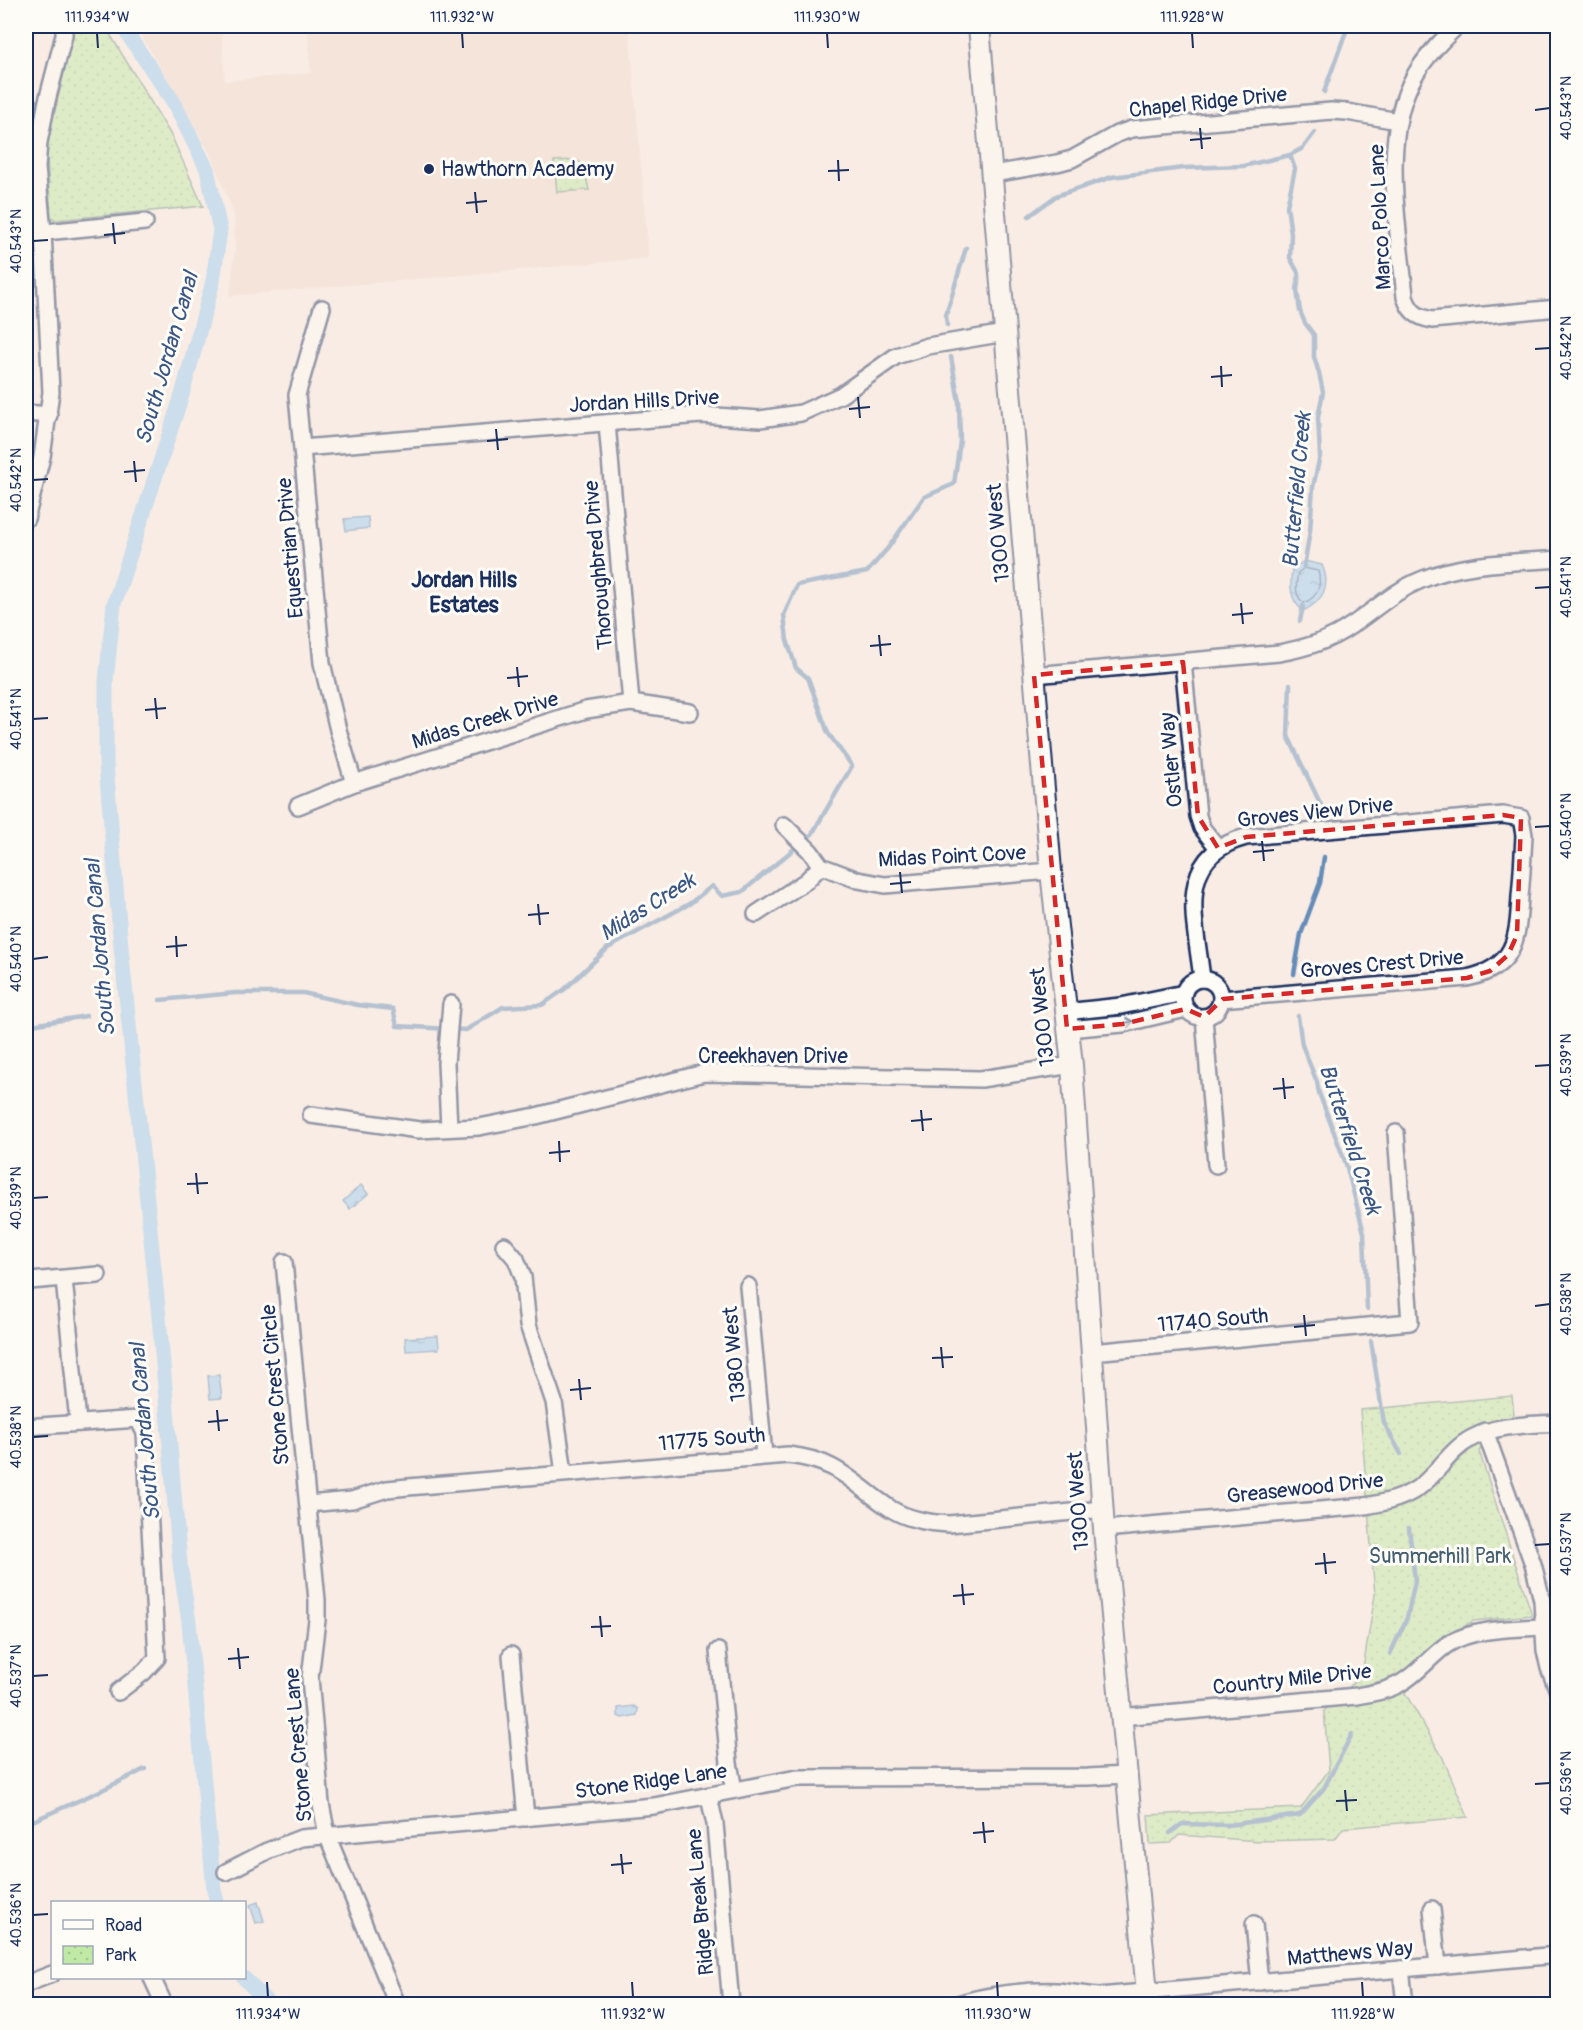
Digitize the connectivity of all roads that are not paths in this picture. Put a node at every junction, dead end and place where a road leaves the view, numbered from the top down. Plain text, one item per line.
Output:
1 (64, 26) edge
2 (980, 26) edge
3 (1457, 26) edge
4 (1398, 121) junction
5 (993, 174) junction
6 (145, 222) dead end
7 (43, 232) junction
8 (26, 234) edge
9 (322, 308) dead end
10 (1557, 308) edge
11 (1005, 333) junction
12 (26, 413) edge
13 (49, 415) junction
14 (607, 423) junction
15 (302, 448) junction
16 (26, 519) edge
17 (1557, 559) edge
18 (1183, 662) junction
19 (1034, 675) junction
20 (631, 703) junction
21 (690, 712) dead end
22 (354, 783) junction
23 (298, 807) dead end
24 (1521, 818) joint
25 (784, 825) dead end
26 (1218, 848) junction
27 (821, 866) junction
28 (1051, 871) junction
29 (756, 914) dead end
30 (1202, 979) junction
31 (1184, 993) junction
32 (1221, 999) junction
33 (451, 1004) dead end
34 (1186, 1009) junction
35 (1204, 1017) junction
36 (1066, 1020) junction
37 (1072, 1065) junction
38 (311, 1115) dead end
39 (449, 1128) junction
40 (1396, 1133) dead end
41 (1216, 1165) dead end
42 (504, 1245) dead end
43 (284, 1262) dead end
44 (98, 1275) dead end
45 (64, 1279) junction
46 (30, 1281) dead end
47 (748, 1286) dead end
48 (1092, 1352) junction
49 (78, 1422) junction
50 (1557, 1423) edge
51 (26, 1427) edge
52 (1485, 1431) junction
53 (764, 1455) junction
54 (564, 1473) junction
55 (309, 1504) junction
56 (1103, 1519) junction
57 (1550, 1626) edge
58 (718, 1651) dead end
59 (512, 1655) dead end
60 (1557, 1691) edge
61 (118, 1692) dead end
62 (1120, 1717) junction
63 (1125, 1775) junction
64 (734, 1790) junction
65 (709, 1797) junction
66 (526, 1818) junction
67 (327, 1835) junction
68 (226, 1872) dead end
69 (1432, 1909) dead end
70 (1254, 1924) dead end
71 (1557, 1955) edge
72 (1438, 1966) junction
73 (1401, 1969) junction
74 (51, 1974) edge
75 (153, 1979) edge
76 (1260, 1982) junction
77 (26, 1984) edge
78 (1147, 1998) edge
79 (164, 2004) edge
80 (397, 2004) edge
81 (730, 2004) edge
82 (958, 2004) edge
83 (1405, 2004) edge

1 - 7 street
2 - 5 street, 1300 West
3 - 4 street, Marco Polo Lane
4 - 5 street, Chapel Ridge Drive
4 - 10 street, Marco Polo Lane
5 - 11 street, 1300 West
6 - 7 street
7 - 8 street
7 - 13 street
9 - 15 street, Equestrian Drive
11 - 14 street, Jordan Hills Drive
11 - 19 street, 1300 West
12 - 13 street
13 - 16 street
14 - 15 street, Jordan Hills Drive
14 - 20 street, Thoroughbred Drive
15 - 22 street, Equestrian Drive
17 - 18 street
18 - 19 street
18 - 26 street, Ostler Way
19 - 28 street, 1300 West
20 - 21 street, Midas Creek Drive
20 - 22 street, Midas Creek Drive
22 - 23 street, Midas Creek Drive
24 - 26 street, Groves View Drive
24 - 32 street, Groves Crest Drive
25 - 27 street
26 - 30 street, Groves View Drive
27 - 28 street, Midas Point Cove
27 - 29 street
28 - 36 street, 1300 West
30 - 31 street
30 - 32 street
31 - 34 street
31 - 36 street
32 - 35 street
33 - 39 street
34 - 35 street
36 -> 34 street
35 - 41 street
36 - 37 street, 1300 West
37 - 39 street, Creekhaven Drive
37 - 48 street, 1300 West
38 - 39 street, Creekhaven Drive
40 - 48 street, 11740 South
42 - 54 street
43 - 55 street, Stone Crest Circle
44 - 45 street
45 - 46 street
45 - 49 street
47 - 53 street, 1380 West
48 - 56 street, 1300 West
49 - 51 street
49 - 61 street
50 - 52 street, Greasewood Drive
52 - 56 street, Greasewood Drive
52 - 57 street
53 - 54 street, 11775 South
53 - 56 street, 11775 South
54 - 55 street, 11775 South
55 - 67 street, Stone Crest Lane
56 - 62 street, 1300 West
57 - 60 street
57 - 62 street, Country Mile Drive
58 - 64 street
59 - 66 street
62 - 63 street, 1300 West
63 - 64 street, Stone Ridge Lane
63 - 78 street, 1300 West
64 - 65 street, Stone Ridge Lane
65 - 66 street, Stone Ridge Lane
65 - 81 street, Ridge Break Lane
66 - 67 street, Stone Ridge Lane
67 - 68 street, Stone Ridge Lane
67 - 80 street, Stone Crest Lane
69 - 72 street
70 - 76 street
71 - 72 street, Matthews Way
72 - 73 street, Matthews Way
73 - 76 street, Matthews Way
73 - 83 street
74 - 77 street
75 - 79 street
76 - 78 street, Matthews Way
78 - 82 street, Matthews Way

